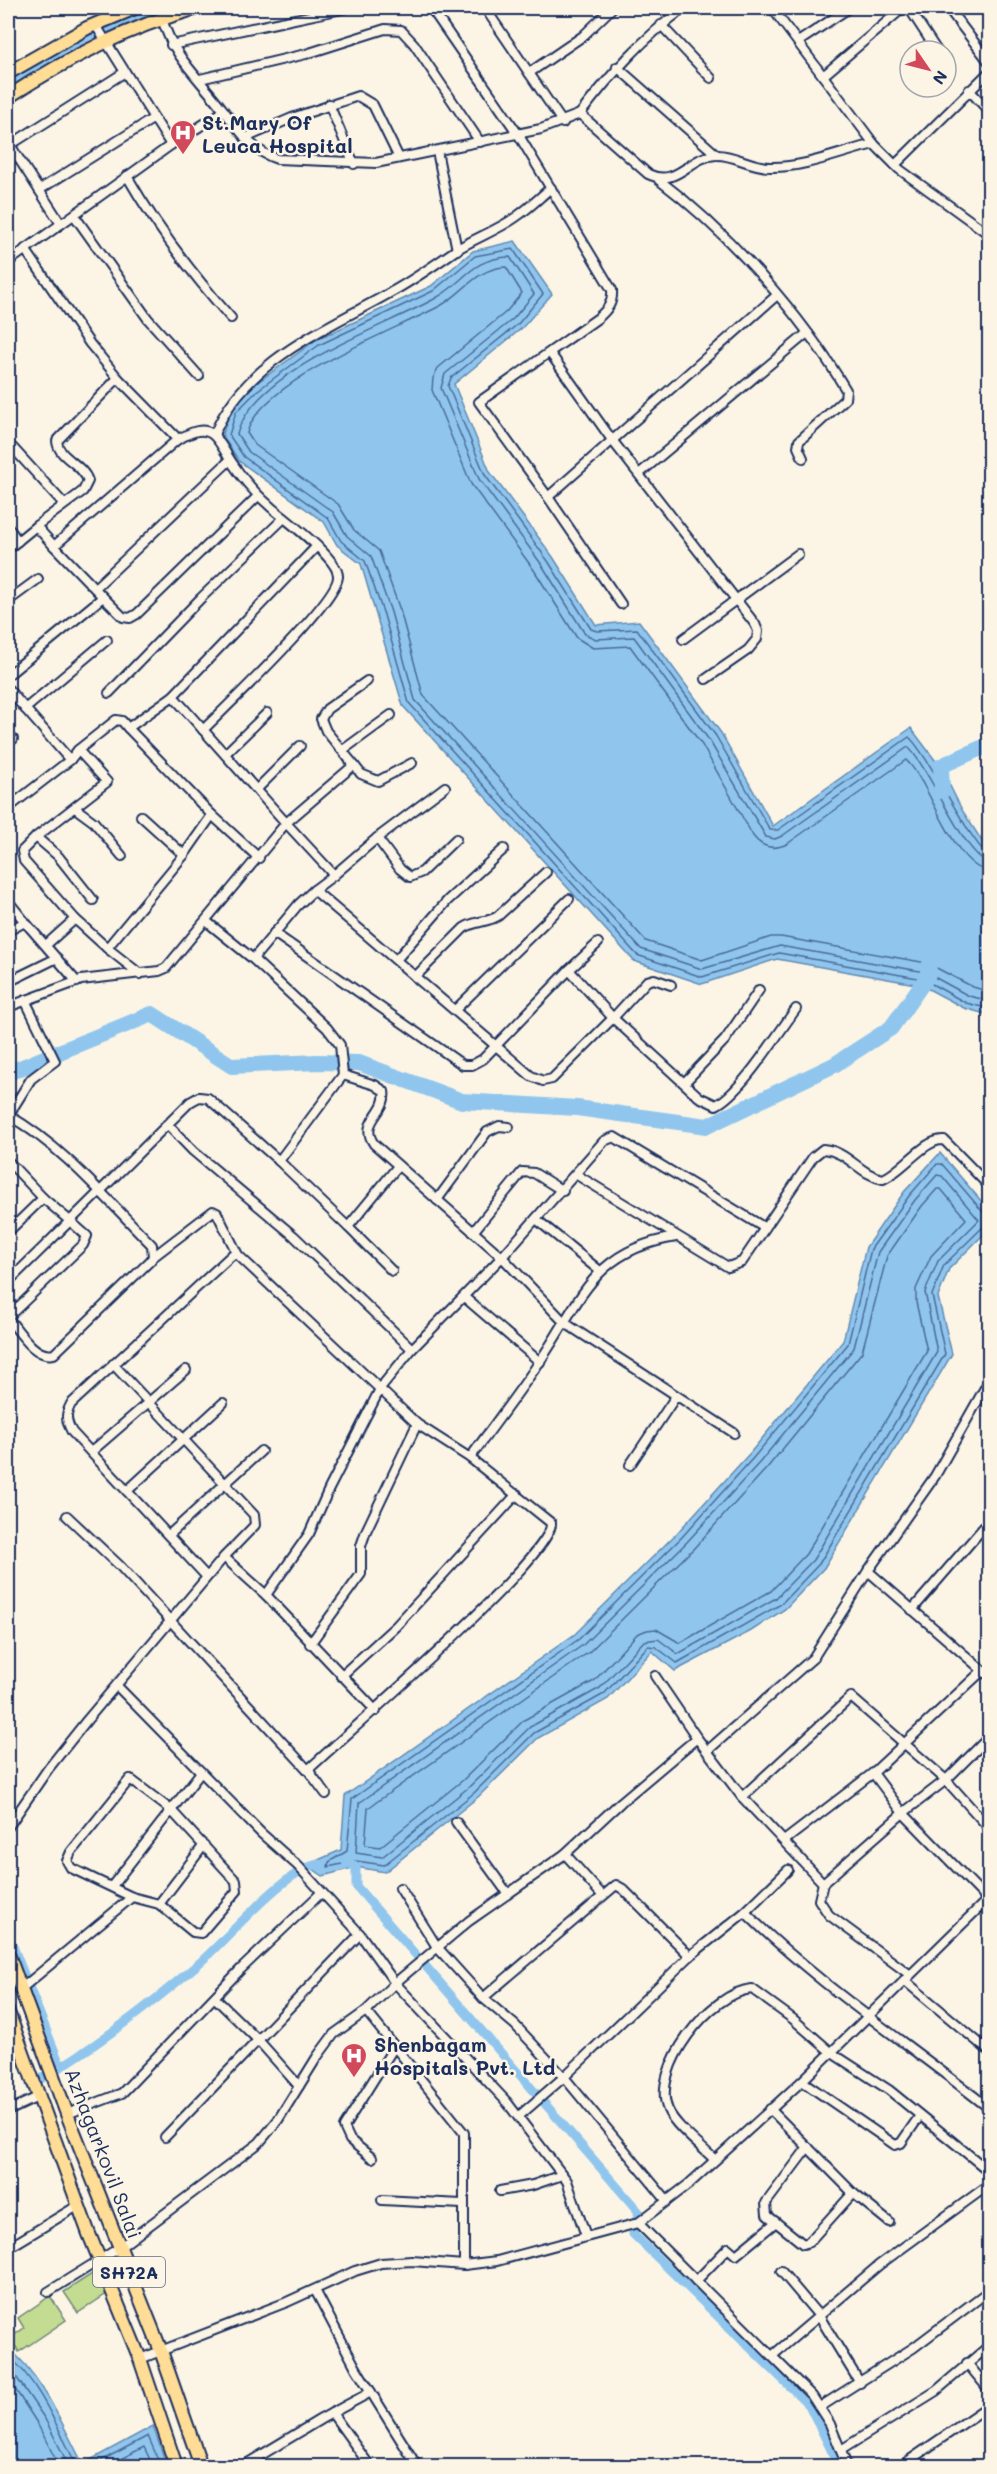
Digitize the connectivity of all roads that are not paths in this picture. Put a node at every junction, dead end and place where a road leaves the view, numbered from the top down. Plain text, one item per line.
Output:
1 (135, 8) edge
2 (197, 8) edge
3 (347, 8) edge
4 (431, 8) edge
5 (485, 8) edge
6 (612, 8) edge
7 (684, 8) edge
8 (772, 8) edge
9 (849, 8) edge
10 (903, 8) edge
11 (909, 8) edge
12 (948, 8) edge
13 (115, 11) edge
14 (162, 18) junction
15 (661, 24) junction
16 (99, 32) junction
17 (929, 39) edge
18 (798, 42) junction
19 (171, 45) junction
20 (990, 63) edge
21 (616, 67) junction
22 (990, 71) edge
23 (125, 72) junction
24 (8, 73) edge
25 (529, 73) junction
26 (823, 76) junction
27 (711, 78) dead end
28 (201, 79) junction
29 (969, 90) junction
30 (8, 97) edge
31 (329, 104) junction
32 (224, 111) junction
33 (990, 112) edge
34 (580, 114) junction
35 (154, 118) junction
36 (563, 123) junction
37 (518, 134) junction
38 (245, 138) junction
39 (480, 142) junction
40 (874, 144) junction
41 (9, 145) edge
42 (171, 145) junction
43 (437, 152) junction
44 (717, 154) junction
45 (399, 158) junction
46 (354, 164) junction
47 (895, 165) junction
48 (127, 176) junction
49 (658, 179) junction
50 (552, 188) junction
51 (39, 190) junction
52 (74, 215) junction
53 (61, 224) junction
54 (990, 236) edge
55 (25, 249) junction
56 (457, 250) junction
57 (8, 262) edge
58 (776, 296) junction
59 (231, 318) dead end
60 (806, 334) junction
61 (550, 353) junction
62 (199, 376) dead end
63 (118, 378) junction
64 (214, 435) junction
65 (178, 439) junction
66 (612, 440) junction
67 (13, 448) dead end
68 (802, 458) dead end
69 (230, 460) junction
70 (639, 474) junction
71 (258, 496) junction
72 (548, 497) junction
73 (64, 504) junction
74 (284, 518) junction
75 (36, 526) junction
76 (8, 527) edge
77 (18, 541) junction
78 (54, 546) junction
79 (317, 546) junction
80 (8, 549) edge
81 (798, 554) dead end
82 (38, 579) dead end
83 (95, 588) junction
84 (103, 597) junction
85 (737, 600) junction
86 (8, 601) edge
87 (621, 604) dead end
88 (683, 639) dead end
89 (107, 640) dead end
90 (8, 675) edge
91 (706, 679) dead end
92 (368, 681) dead end
93 (8, 689) edge
94 (109, 693) dead end
95 (173, 696) junction
96 (25, 709) junction
97 (267, 713) dead end
98 (391, 715) dead end
99 (128, 728) junction
100 (203, 730) junction
101 (300, 746) dead end
102 (78, 750) junction
103 (343, 750) junction
104 (225, 754) junction
105 (70, 760) junction
106 (412, 763) dead end
107 (354, 765) junction
108 (445, 787) dead end
109 (257, 789) junction
110 (8, 808) edge
111 (75, 808) junction
112 (212, 815) junction
113 (141, 816) dead end
114 (286, 823) junction
115 (36, 837) junction
116 (376, 838) junction
117 (456, 839) dead end
118 (504, 849) dead end
119 (184, 855) junction
120 (122, 856) dead end
121 (260, 858) junction
122 (546, 872) dead end
123 (334, 874) junction
124 (314, 890) junction
125 (569, 899) dead end
126 (93, 900) dead end
127 (8, 901) edge
128 (75, 919) junction
129 (206, 921) junction
130 (26, 922) junction
131 (8, 931) edge
132 (274, 933) junction
133 (598, 943) dead end
134 (46, 945) junction
135 (107, 948) junction
136 (57, 958) junction
137 (253, 959) junction
138 (396, 960) junction
139 (568, 970) junction
140 (140, 974) junction
141 (415, 977) junction
142 (8, 982) edge
143 (77, 982) junction
144 (671, 985) dead end
145 (759, 990) dead end
146 (26, 999) junction
147 (8, 1008) edge
148 (796, 1009) dead end
149 (455, 1010) junction
150 (613, 1018) junction
151 (495, 1045) junction
152 (343, 1072) junction
153 (684, 1083) junction
154 (8, 1115) edge
155 (167, 1124) junction
156 (509, 1127) dead end
157 (8, 1161) edge
158 (279, 1161) junction
159 (398, 1166) junction
160 (578, 1175) junction
161 (990, 1186) edge
162 (563, 1191) junction
163 (98, 1192) junction
164 (43, 1198) junction
165 (437, 1200) junction
166 (536, 1219) junction
167 (70, 1221) junction
168 (348, 1227) junction
169 (765, 1228) junction
170 (8, 1232) edge
171 (473, 1232) junction
172 (676, 1237) junction
173 (238, 1255) junction
174 (153, 1257) junction
175 (502, 1257) junction
176 (392, 1271) dead end
177 (600, 1272) junction
178 (8, 1282) edge
179 (464, 1297) junction
180 (8, 1318) edge
181 (565, 1323) junction
182 (412, 1349) junction
183 (540, 1362) junction
184 (113, 1364) junction
185 (186, 1370) dead end
186 (990, 1379) edge
187 (381, 1387) junction
188 (676, 1396) junction
189 (149, 1403) junction
190 (223, 1403) dead end
191 (417, 1424) junction
192 (734, 1433) dead end
193 (183, 1440) junction
194 (261, 1451) dead end
195 (91, 1452) junction
196 (470, 1458) junction
197 (630, 1466) dead end
198 (225, 1486) junction
199 (127, 1491) junction
200 (517, 1494) junction
201 (67, 1516) dead end
202 (990, 1520) edge
203 (169, 1535) junction
204 (224, 1557) junction
205 (868, 1571) junction
206 (206, 1576) junction
207 (266, 1595) junction
208 (912, 1610) junction
209 (170, 1620) junction
210 (310, 1644) junction
211 (982, 1671) junction
212 (341, 1676) junction
213 (655, 1676) dead end
214 (990, 1677) edge
215 (117, 1686) junction
216 (376, 1711) junction
217 (990, 1736) edge
218 (697, 1738) junction
219 (903, 1742) junction
220 (707, 1751) junction
221 (308, 1770) junction
222 (201, 1772) junction
223 (873, 1773) junction
224 (946, 1780) junction
225 (326, 1794) dead end
226 (742, 1797) junction
227 (171, 1810) junction
228 (903, 1813) junction
229 (456, 1822) dead end
230 (8, 1827) edge
231 (990, 1829) edge
232 (784, 1841) junction
233 (204, 1845) junction
234 (565, 1854) junction
235 (788, 1870) dead end
236 (823, 1883) junction
237 (112, 1886) junction
238 (400, 1888) dead end
239 (320, 1894) junction
240 (508, 1894) junction
241 (602, 1894) junction
242 (132, 1897) junction
243 (988, 1898) edge
244 (159, 1904) junction
245 (745, 1912) junction
246 (360, 1934) junction
247 (436, 1947) junction
248 (8, 1954) edge
249 (690, 1956) junction
250 (907, 1977) junction
251 (395, 1983) junction
252 (23, 1987) junction
253 (215, 1998) junction
254 (483, 1998) junction
255 (366, 2011) junction
256 (8, 2012) edge
257 (867, 2015) junction
258 (259, 2041) junction
259 (394, 2047) junction
260 (990, 2052) edge
261 (832, 2053) junction
262 (564, 2077) junction
263 (802, 2081) junction
264 (299, 2086) junction
265 (39, 2093) junction
266 (770, 2109) junction
267 (990, 2109) edge
268 (8, 2111) edge
269 (67, 2114) junction
270 (519, 2116) junction
271 (919, 2117) junction
272 (165, 2137) dead end
273 (808, 2147) junction
274 (372, 2158) dead end
275 (715, 2160) junction
276 (990, 2172) edge
277 (562, 2175) junction
278 (990, 2184) edge
279 (500, 2191) dead end
280 (853, 2193) junction
281 (382, 2200) dead end
282 (667, 2201) junction
283 (462, 2204) junction
284 (79, 2205) junction
285 (776, 2222) junction
286 (889, 2222) dead end
287 (636, 2224) junction
288 (586, 2236) junction
289 (8, 2248) edge
290 (119, 2248) junction
291 (101, 2260) junction
292 (464, 2265) junction
293 (781, 2271) dead end
294 (696, 2281) junction
295 (315, 2290) junction
296 (990, 2290) edge
297 (48, 2292) dead end
298 (819, 2316) junction
299 (990, 2345) edge
300 (161, 2351) junction
301 (772, 2356) junction
302 (140, 2359) junction
303 (967, 2363) junction
304 (860, 2383) junction
305 (990, 2391) edge
306 (371, 2392) junction
307 (990, 2405) edge
308 (820, 2407) junction
309 (332, 2413) junction
310 (840, 2450) junction
311 (176, 2466) edge
312 (201, 2466) edge
313 (243, 2466) edge
314 (370, 2466) edge
315 (417, 2466) edge
316 (847, 2466) edge
317 (901, 2466) edge

1 - 13 main road
2 - 14 main road
3 - 19 street
4 - 37 street
5 - 25 street
6 - 25 street
7 - 15 street
8 - 18 street
9 - 18 street
10 - 26 street
11 - 17 street
12 - 20 street
13 - 16 main road
14 - 16 main road
14 - 19 street
15 - 21 street
15 - 27 street
16 - 23 street
16 - 24 main road
16 - 30 main road
18 - 26 street
19 - 28 street
21 - 34 street
21 - 44 street
22 - 29 street
23 - 35 street
23 - 41 street
25 - 36 street
26 - 40 street
28 - 32 street
28 - 39 street
29 - 33 street
29 - 47 street
31 - 38 street
31 - 45 street
31 - 46 street
32 - 38 street
32 - 42 street
34 - 36 street
34 - 49 street
35 - 42 street
35 - 51 street
36 - 37 street
37 - 39 street
37 - 50 street
38 - 46 street
39 - 43 street
40 - 44 street
40 - 47 street
41 - 51 street
42 - 48 street
43 - 45 street
43 - 56 street
44 - 49 street
45 - 46 street
47 - 54 street
48 - 52 street
48 - 59 street
49 - 58 street
50 - 56 street
50 - 61 street
51 - 53 street
52 - 53 street
52 - 62 street
53 - 55 street
55 - 57 street
55 - 63 street
56 - 64 street
58 - 60 street
58 - 66 street
60 - 68 street
60 - 70 street
61 - 66 street
61 - 72 street
63 - 65 street
63 - 73 street
64 - 65 street
64 - 69 street
65 - 78 street
66 - 70 street
66 - 72 street
67 - 73 street
69 - 71 street
69 - 83 street
70 - 85 street
71 - 74 street
71 - 84 street
72 - 87 street
73 - 75 street
74 - 79 street
74 - 94 street
75 - 77 street
75 - 78 street
76 - 77 street
77 - 80 street
78 - 83 street
79 - 95 street
79 - 100 street
81 - 85 street
82 - 86 street
83 - 84 street
84 - 90 street
85 - 88 street
85 - 91 street
89 - 96 street
92 - 103 street
93 - 96 street
95 - 99 street
95 - 100 street
96 - 105 street
97 - 104 street
98 - 103 street
99 - 102 street
99 - 112 street
100 - 104 street
101 - 109 street
102 - 105 street
102 - 111 street
103 - 107 street
104 - 109 street
105 - 110 street
106 - 107 street
107 - 114 street
108 - 116 street
109 - 114 street
111 - 115 street
111 - 120 street
112 - 119 street
112 - 121 street
113 - 119 street
114 - 121 street
114 - 123 street
115 - 126 street
115 - 128 street
116 - 117 street
116 - 123 street
118 - 138 street
119 - 135 street
121 - 129 street
122 - 141 street
123 - 124 street
124 - 132 street
124 - 138 street
125 - 149 street
127 - 130 street
128 - 134 street
128 - 135 street
129 - 137 street
129 - 140 street
130 - 131 street
130 - 134 street
132 - 137 street
132 - 151 street
133 - 139 street
134 - 136 street
135 - 140 street
136 - 142 street
136 - 143 street
137 - 152 street
138 - 141 street
139 - 150 street
139 - 151 street
140 - 143 street
141 - 149 street
143 - 146 street
144 - 150 street
145 - 153 street
146 - 147 street
146 - 154 street
148 - 153 street
149 - 151 street
150 - 151 street
150 - 153 street
152 - 158 street
152 - 159 street
154 - 163 street
155 - 158 street
155 - 163 street
155 - 182 street
156 - 165 street
157 - 164 street
158 - 168 street
159 - 165 street
159 - 168 street
160 - 162 street
160 - 169 street
160 - 172 street
161 - 169 street
162 - 166 street
162 - 171 street
163 - 167 street
163 - 174 street
164 - 167 street
164 - 170 street
165 - 171 street
166 - 175 street
166 - 177 street
167 - 178 street
167 - 180 street
168 - 176 street
169 - 172 street
171 - 175 street
172 - 177 street
173 - 174 street
173 - 184 street
173 - 187 street
174 - 180 street
175 - 179 street
175 - 181 street
177 - 181 street
179 - 182 street
179 - 183 street
181 - 183 street
181 - 188 street
182 - 187 street
183 - 196 street
184 - 189 street
184 - 195 street
185 - 189 street
186 - 205 street
187 - 191 street
187 - 207 street
188 - 192 street
188 - 197 street
189 - 193 street
189 - 195 street
190 - 193 street
191 - 196 street
191 - 210 street
193 - 198 street
193 - 199 street
194 - 198 street
195 - 199 street
196 - 200 street
198 - 203 street
198 - 204 street
199 - 203 street
200 - 212 street
200 - 216 street
201 - 209 street
202 - 208 street
203 - 206 street
204 - 206 street
204 - 207 street
205 - 208 street
205 - 220 street
206 - 209 street
207 - 210 street
208 - 211 street
209 - 215 street
209 - 221 street
210 - 212 street
211 - 214 street
211 - 219 street
212 - 216 street
213 - 218 street
215 - 222 street
215 - 230 street
216 - 221 street
217 - 224 street
218 - 220 street
218 - 234 street
219 - 223 street
219 - 224 street
219 - 226 street
220 - 226 street
221 - 225 street
222 - 227 street
222 - 239 street
223 - 228 street
223 - 232 street
224 - 228 street
224 - 231 street
226 - 232 street
227 - 233 street
227 - 237 street
227 - 237 street
228 - 236 street
228 - 243 street
229 - 240 street
232 - 236 street
233 - 244 street
233 - 244 street
234 - 240 street
234 - 241 street
235 - 245 street
236 - 250 street
237 - 242 street
238 - 247 street
239 - 246 street
239 - 253 street
240 - 247 street
241 - 249 street
241 - 254 street
242 - 244 street
242 - 252 street
243 - 250 street
245 - 249 street
245 - 257 street
246 - 251 street
246 - 258 street
247 - 251 street
247 - 254 street
248 - 252 main road, Azhagarkovil Salai / SH72A
249 - 262 street
250 - 257 street
250 - 260 street
251 - 255 street
251 - 270 street
252 - 269 main road, Azhagarkovil Salai / SH72A
253 - 258 street
253 - 269 street
254 - 262 street
255 - 259 street
255 - 264 street
256 - 265 main road, Azhagarkovil Salai / SH72A
257 - 261 street
257 - 267 street
258 - 264 street
258 - 272 street
259 - 274 street
259 - 283 street
261 - 263 street
261 - 271 street
261 - 275 street
262 - 270 street
262 - 282 street
263 - 266 street
263 - 271 street
264 - 290 street
265 - 268 street
265 - 284 main road, Azhagarkovil Salai / SH72A
266 - 273 street
266 - 275 street
269 - 290 main road, Azhagarkovil Salai / SH72A
270 - 277 street
271 - 276 street
273 - 280 street
273 - 285 street
275 - 282 street
277 - 279 street
277 - 288 street
278 - 298 street
280 - 285 street
280 - 286 street
281 - 283 street
282 - 287 street
283 - 292 street
284 - 289 street
284 - 291 main road, Azhagarkovil Salai / SH72A
285 - 294 street
287 - 288 street
287 - 294 street
288 - 292 street
290 - 291 street
290 - 300 main road, Azhagarkovil Salai / SH72A
291 - 297 street
291 - 302 main road, Azhagarkovil Salai / SH72A
292 - 295 street
293 - 298 street
294 - 301 street
295 - 300 street
295 - 306 street
296 - 304 street
298 - 301 street
298 - 304 street
299 - 303 street
300 - 302 street
300 - 312 main road, Azhagarkovil Salai / SH72A
301 - 308 street
302 - 311 main road, Azhagarkovil Salai / SH72A
303 - 305 street
303 - 310 street
304 - 308 street
306 - 309 street
306 - 315 street
307 - 317 street
308 - 310 street
309 - 313 street
309 - 314 street
310 - 316 street

